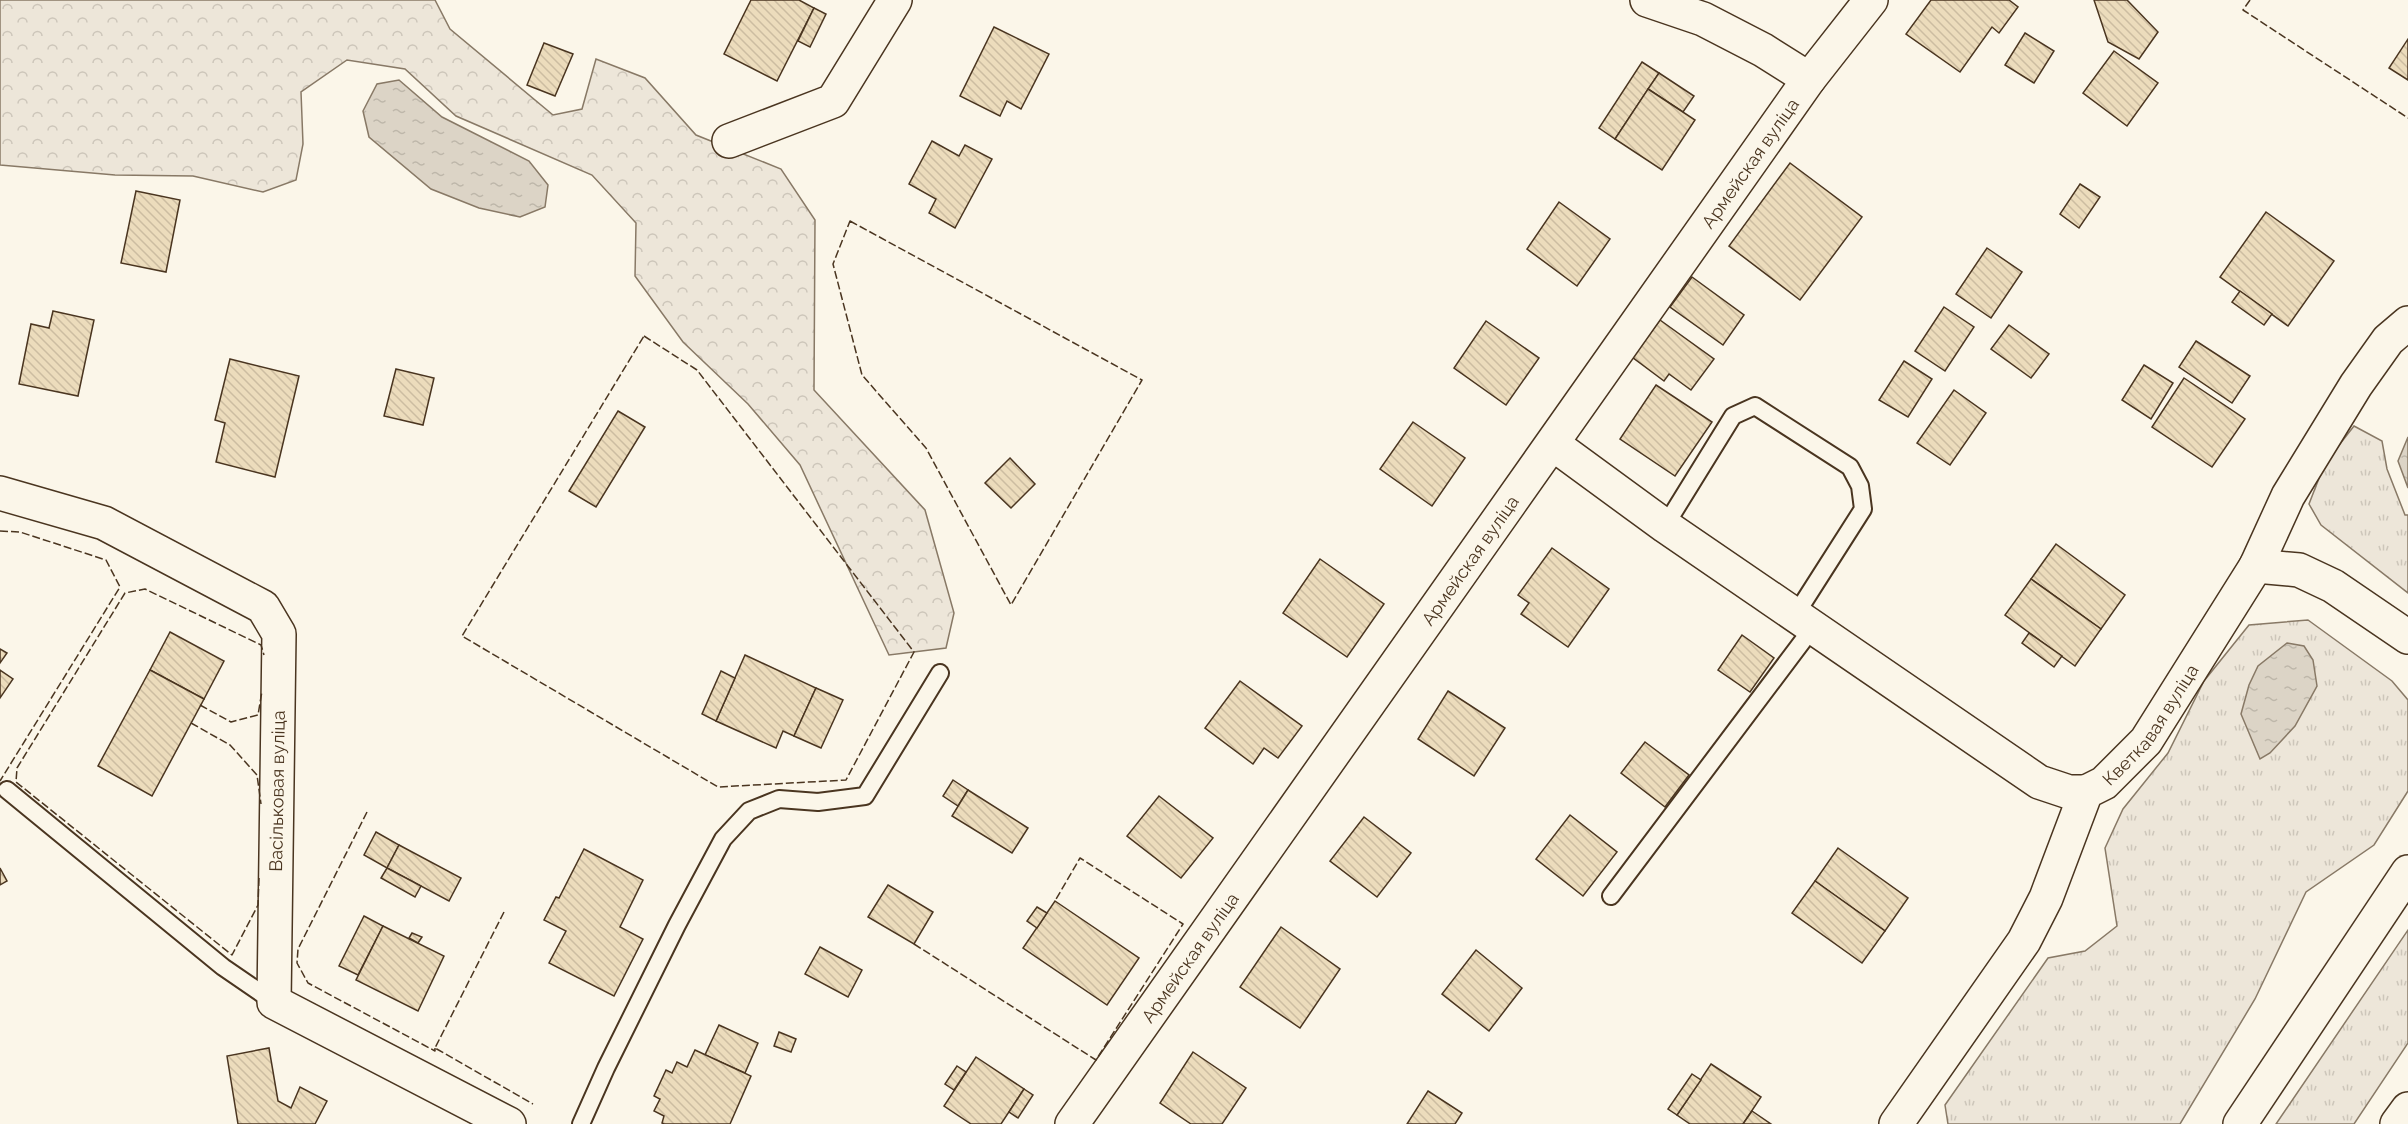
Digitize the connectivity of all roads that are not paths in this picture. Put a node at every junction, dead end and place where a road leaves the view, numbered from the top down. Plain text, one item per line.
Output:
1 (895, 0) edge
2 (1647, 0) edge
3 (1871, 0) edge
4 (1809, 79) junction
5 (729, 141) dead end
6 (2408, 323) edge
7 (1553, 444) junction
8 (0, 493) edge
9 (1665, 526) junction
10 (2256, 566) junction
11 (1805, 620) junction
12 (2408, 637) edge
13 (940, 673) dead end
14 (7, 790) dead end
15 (2086, 792) junction
16 (2408, 873) edge
17 (1611, 896) dead end
18 (273, 1002) junction
19 (2408, 1108) edge
20 (509, 1124) edge
21 (581, 1124) edge
22 (1072, 1124) edge
23 (1896, 1124) edge
24 (2240, 1124) edge
25 (2397, 1124) edge

1 - 5 street
2 - 4 street
3 - 4 street, Армейская вуліца
4 - 7 street, Армейская вуліца
6 - 10 street, Кветкавая вуліца
7 - 9 street
7 - 22 street, Армейская вуліца
8 - 18 street, Васільковая вуліца
9 - 11 street
9 - 11 lane
10 - 12 street
10 - 15 street, Кветкавая вуліца
11 - 15 street
11 - 17 lane
13 - 21 lane
14 - 18 lane
15 - 23 street, Кветкавая вуліца
16 - 24 street
18 - 20 street
19 - 25 street

